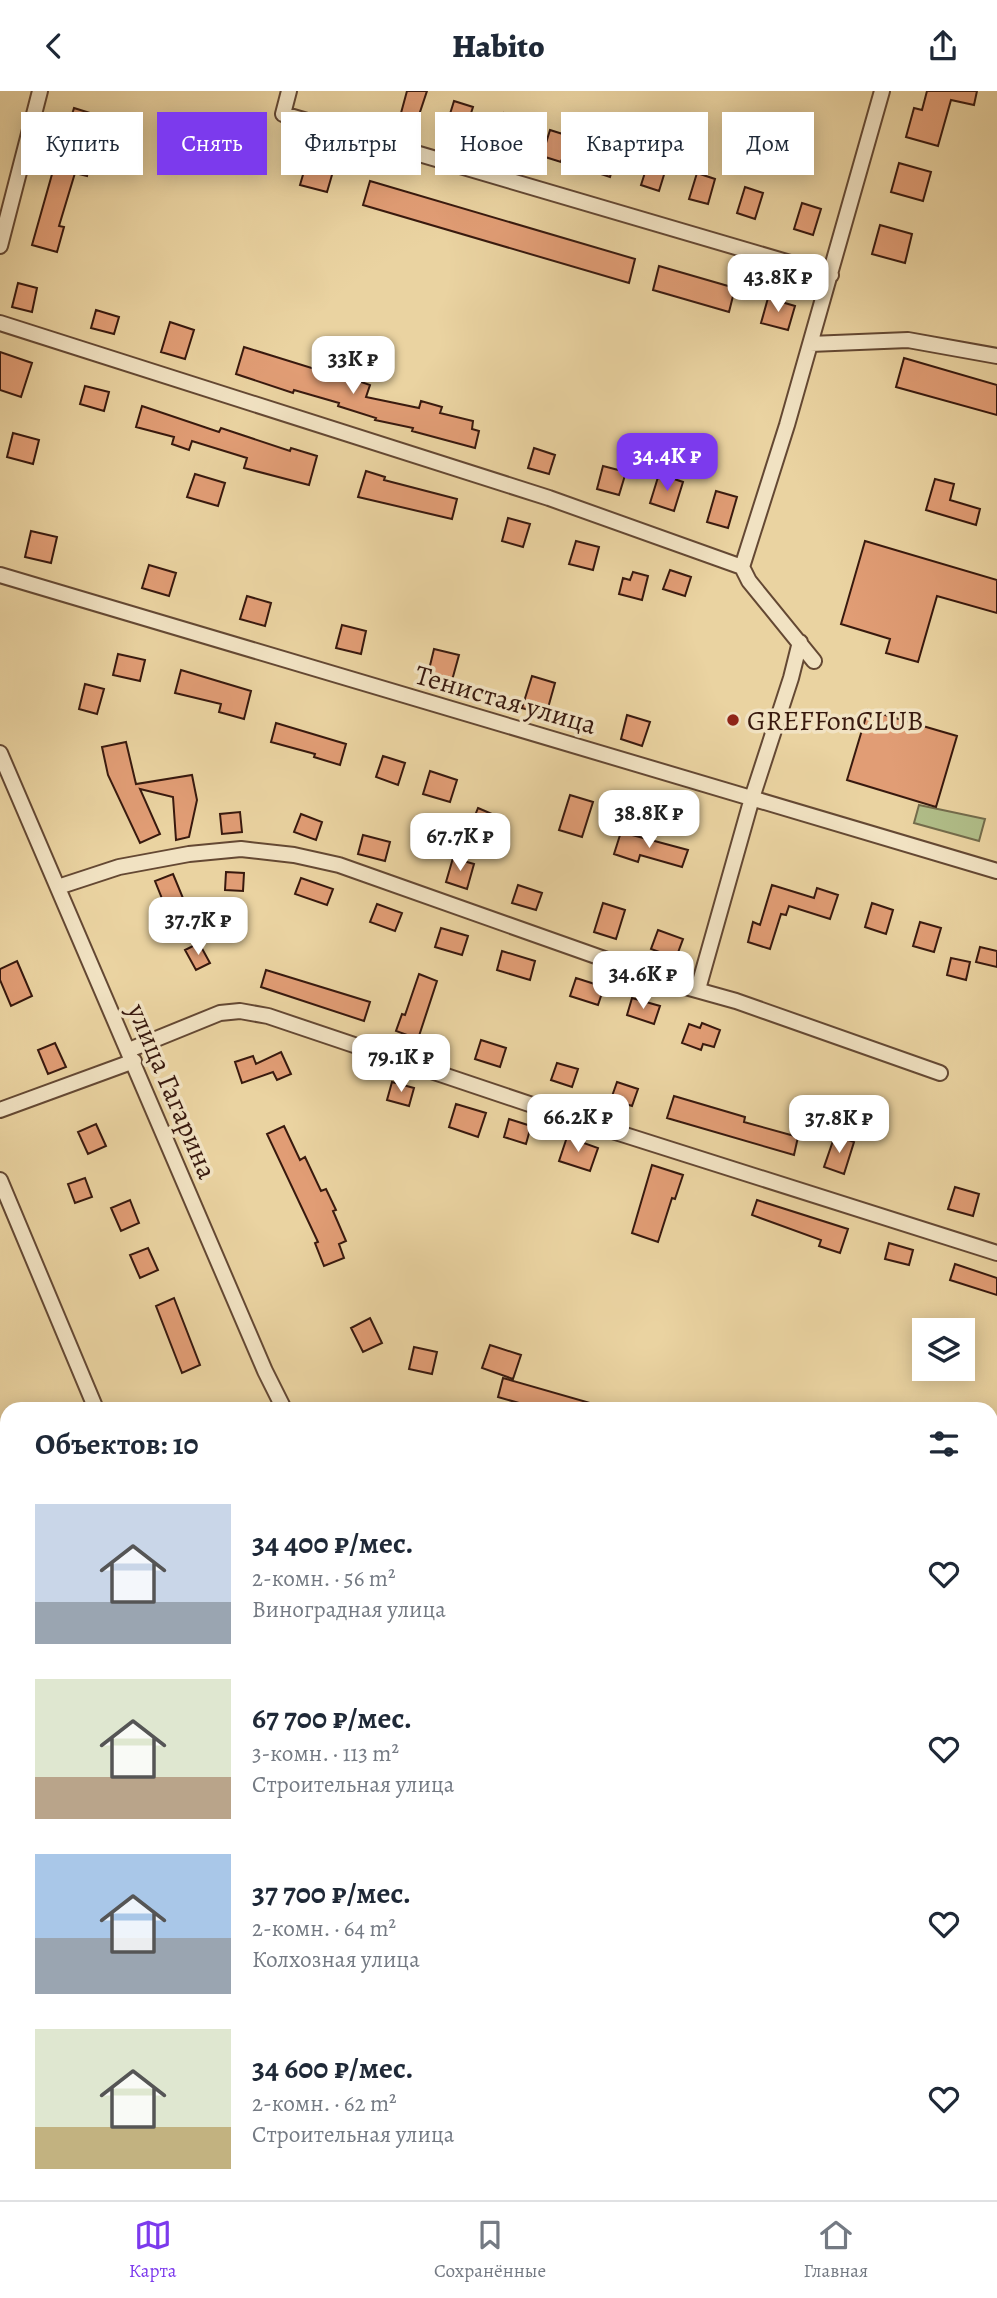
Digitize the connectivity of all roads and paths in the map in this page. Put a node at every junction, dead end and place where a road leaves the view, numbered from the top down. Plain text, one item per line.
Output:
1 (40, 91) edge
2 (289, 91) edge
3 (882, 91) edge
4 (0, 246) edge
5 (831, 275) junction
6 (0, 323) edge
7 (810, 344) junction
8 (997, 356) edge
9 (743, 567) junction
10 (0, 575) edge
11 (800, 642) junction
12 (814, 661) dead end
13 (0, 753) edge
14 (752, 798) junction
15 (997, 871) edge
16 (58, 887) junction
17 (698, 989) junction
18 (131, 1055) junction
19 (940, 1073) dead end
20 (0, 1111) edge
21 (0, 1180) edge
22 (997, 1253) edge
23 (93, 1402) edge
24 (280, 1402) edge

1 - 4 street
2 - 5 street
3 - 5 street
5 - 7 street
6 - 9 street
7 - 8 street
7 - 9 street
9 - 11 street
10 - 14 street, Тенистая улица
11 - 12 street
11 - 14 street
13 - 16 street, улица Гагарина
14 - 15 street, Тенистая улица
14 - 17 street
16 - 17 street
16 - 18 street, улица Гагарина
17 - 19 street
18 - 20 street
18 - 22 street
18 - 24 street, улица Гагарина
21 - 23 street

